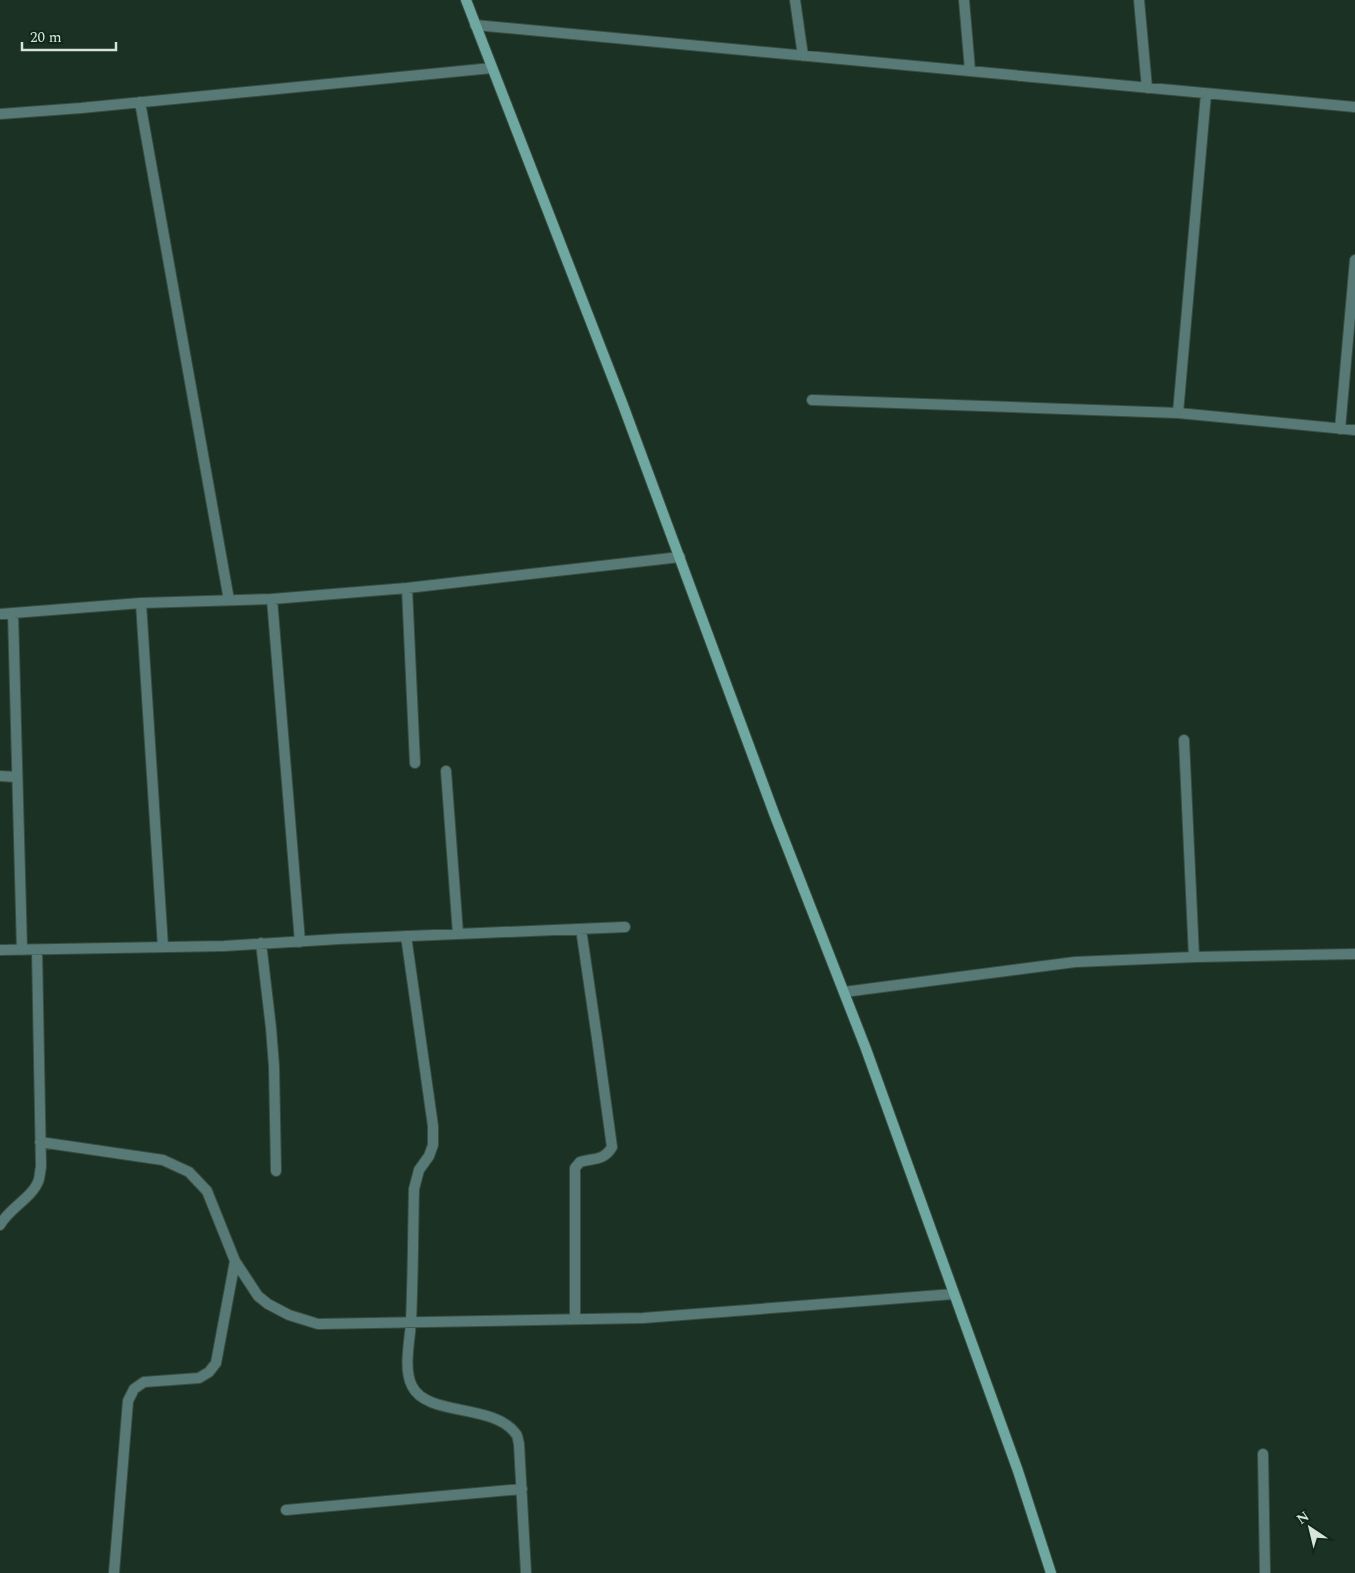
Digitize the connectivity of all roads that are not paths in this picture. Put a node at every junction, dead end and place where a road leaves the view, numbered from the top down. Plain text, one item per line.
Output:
1 (466, 0) edge
2 (795, 0) edge
3 (964, 0) edge
4 (1139, 0) edge
5 (476, 25) junction
6 (803, 56) junction
7 (492, 68) junction
8 (970, 70) junction
9 (1147, 88) junction
10 (1206, 94) junction
11 (140, 102) junction
12 (1355, 107) edge
13 (0, 114) edge
14 (1355, 260) edge
15 (812, 400) dead end
16 (1178, 413) junction
17 (1340, 429) junction
18 (1355, 430) edge
19 (680, 558) junction
20 (406, 588) junction
21 (272, 599) junction
22 (229, 600) junction
23 (141, 603) junction
24 (13, 613) junction
25 (0, 614) edge
26 (1184, 740) dead end
27 (416, 763) dead end
28 (446, 771) dead end
29 (0, 776) edge
30 (18, 777) junction
31 (625, 927) dead end
32 (581, 929) junction
33 (458, 934) junction
34 (406, 936) junction
35 (300, 942) junction
36 (262, 943) junction
37 (163, 947) junction
38 (0, 950) edge
39 (22, 950) junction
40 (37, 950) junction
41 (1355, 954) edge
42 (1194, 956) junction
43 (844, 992) junction
44 (40, 1142) junction
45 (276, 1171) dead end
46 (0, 1225) edge
47 (235, 1260) junction
48 (954, 1294) junction
49 (575, 1319) junction
50 (411, 1322) junction
51 (1263, 1454) dead end
52 (522, 1489) junction
53 (286, 1510) dead end
54 (114, 1573) edge
55 (526, 1573) edge
56 (1051, 1573) edge
57 (1265, 1573) edge

1 - 5 street
2 - 6 street
3 - 8 street
4 - 9 street
5 - 6 street
5 - 7 street
6 - 8 street
7 - 11 street
7 - 19 street
8 - 9 street
9 - 10 street
10 - 12 street
10 - 16 street
11 - 13 street
11 - 22 street
14 - 17 street
15 - 16 street
16 - 17 street
17 - 18 street
19 - 20 street
19 - 43 street
20 - 21 street
20 - 27 street
21 - 22 street
21 - 35 street
22 - 23 street
23 - 24 street
23 - 37 street
24 - 25 street
24 - 30 street
26 - 42 street
28 - 33 street
29 - 30 street
30 - 39 street
31 - 32 street
32 - 33 street
32 - 49 street
33 - 34 street
34 - 35 street
34 - 50 street
35 - 36 street
36 - 37 street
36 - 45 street
37 - 40 street
38 - 39 street
39 - 40 street
40 - 44 street
41 - 42 street
42 - 43 street
43 - 48 street
44 - 46 street
44 - 47 street
47 - 50 street
47 - 54 street
48 - 49 street
48 - 56 street
49 - 50 street
50 - 52 street
51 - 57 street
52 - 53 street
52 - 55 street

